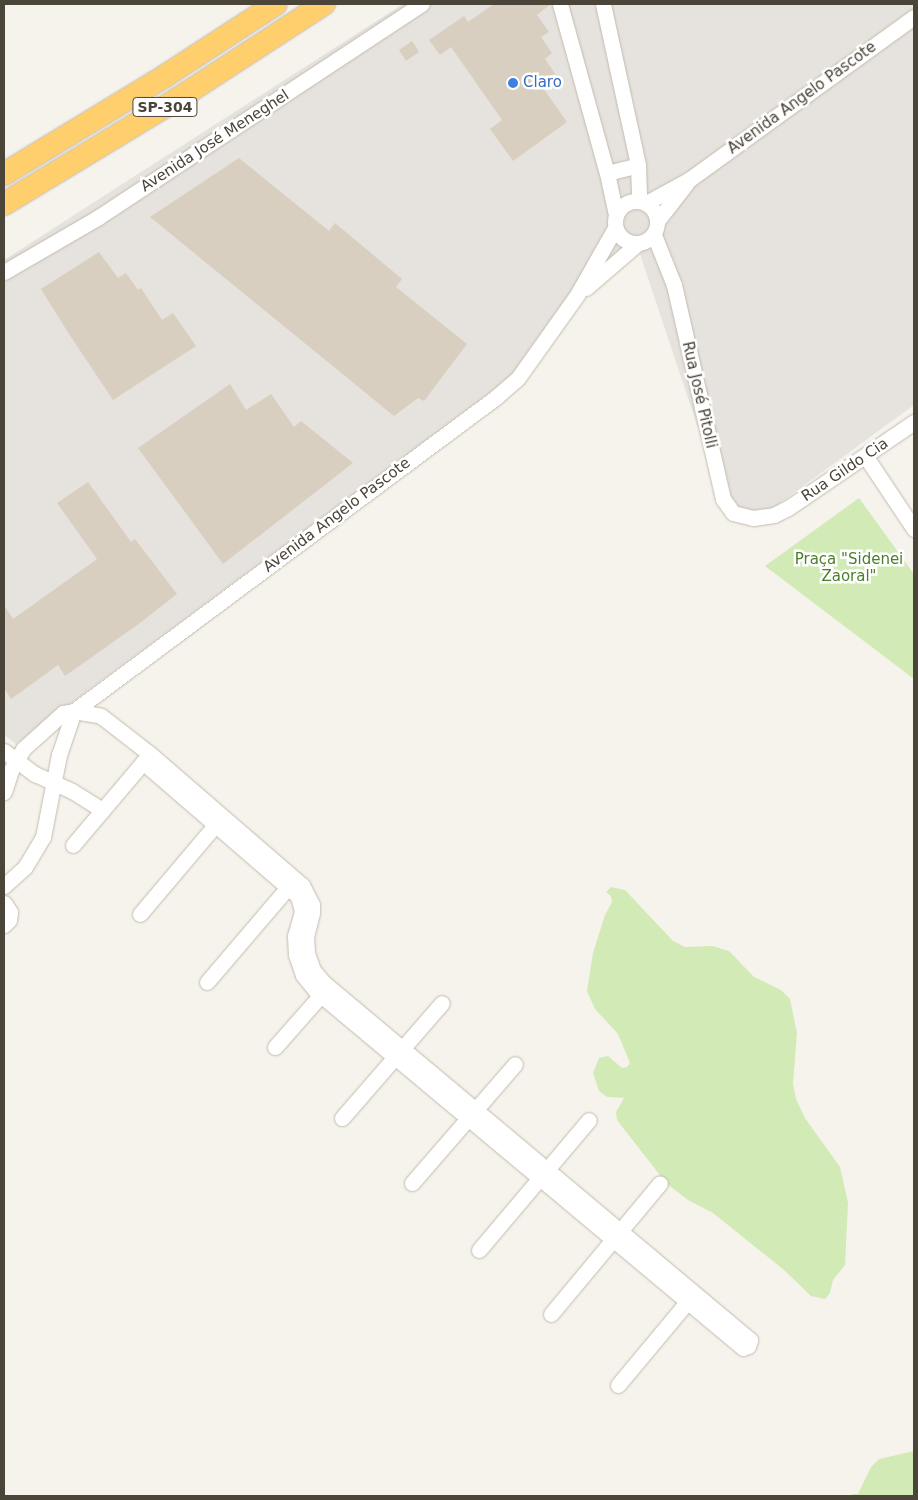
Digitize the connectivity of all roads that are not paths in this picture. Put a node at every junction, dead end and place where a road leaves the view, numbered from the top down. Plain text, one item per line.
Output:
1 (276, 4) edge
2 (324, 4) edge
3 (422, 4) edge
4 (560, 4) edge
5 (603, 4) edge
6 (914, 16) edge
7 (638, 164) junction
8 (607, 173) junction
9 (4, 174) edge
10 (690, 179) junction
11 (642, 202) junction
12 (4, 204) edge
13 (616, 222) junction
14 (656, 228) junction
15 (637, 244) junction
16 (4, 272) edge
17 (577, 295) junction
18 (914, 422) edge
19 (866, 457) junction
20 (774, 515) joint
21 (914, 529) edge
22 (74, 711) junction
23 (4, 751) edge
24 (146, 758) junction
25 (16, 761) junction
26 (55, 784) junction
27 (4, 792) edge
28 (103, 810) junction
29 (219, 821) junction
30 (73, 846) dead end
31 (292, 883) junction
32 (4, 886) edge
33 (4, 903) edge
34 (140, 914) dead end
35 (4, 925) edge
36 (207, 982) dead end
37 (324, 991) junction
38 (442, 1003) dead end
39 (275, 1047) dead end
40 (399, 1053) junction
41 (514, 1064) dead end
42 (471, 1114) junction
43 (342, 1118) dead end
44 (589, 1120) dead end
45 (543, 1174) junction
46 (412, 1183) dead end
47 (660, 1183) dead end
48 (616, 1236) junction
49 (479, 1250) dead end
50 (551, 1314) dead end
51 (618, 1385) dead end

1 - 9 highway, SP-304
2 - 12 highway, SP-304
3 - 16 street, Avenida José Meneghel
4 - 8 street
5 - 7 street
6 - 10 street, Avenida Angelo Pascote
7 - 8 street
7 - 11 street
8 - 13 street
10 - 11 street, Avenida Angelo Pascote
10 - 14 street, Avenida Angelo Pascote
11 - 13 street
11 - 14 street
13 - 15 street
13 - 17 street, Avenida Angelo Pascote
14 - 15 street
14 - 20 street, Rua José Pitolli
15 - 17 street, Avenida Angelo Pascote
17 - 22 street, Avenida Angelo Pascote
18 - 19 street, Rua Gildo Cia
19 - 20 street, Rua Gildo Cia
19 - 21 street
22 - 24 street
22 - 25 street, Avenida Angelo Pascote
22 - 26 street
23 - 25 street
24 - 28 street
24 - 29 street
25 - 26 street
25 - 27 street, Avenida Angelo Pascote
26 - 28 street
26 - 32 street
28 - 30 street
29 - 31 street
29 - 34 street
31 - 36 street
31 - 37 street
33 - 35 street
37 - 39 street
37 - 40 street
38 - 40 street
40 - 42 street
40 - 43 street
41 - 42 street
42 - 45 street
42 - 46 street
44 - 45 street
45 - 48 street
45 - 49 street
47 - 48 street
48 - 50 street
48 - 51 street

